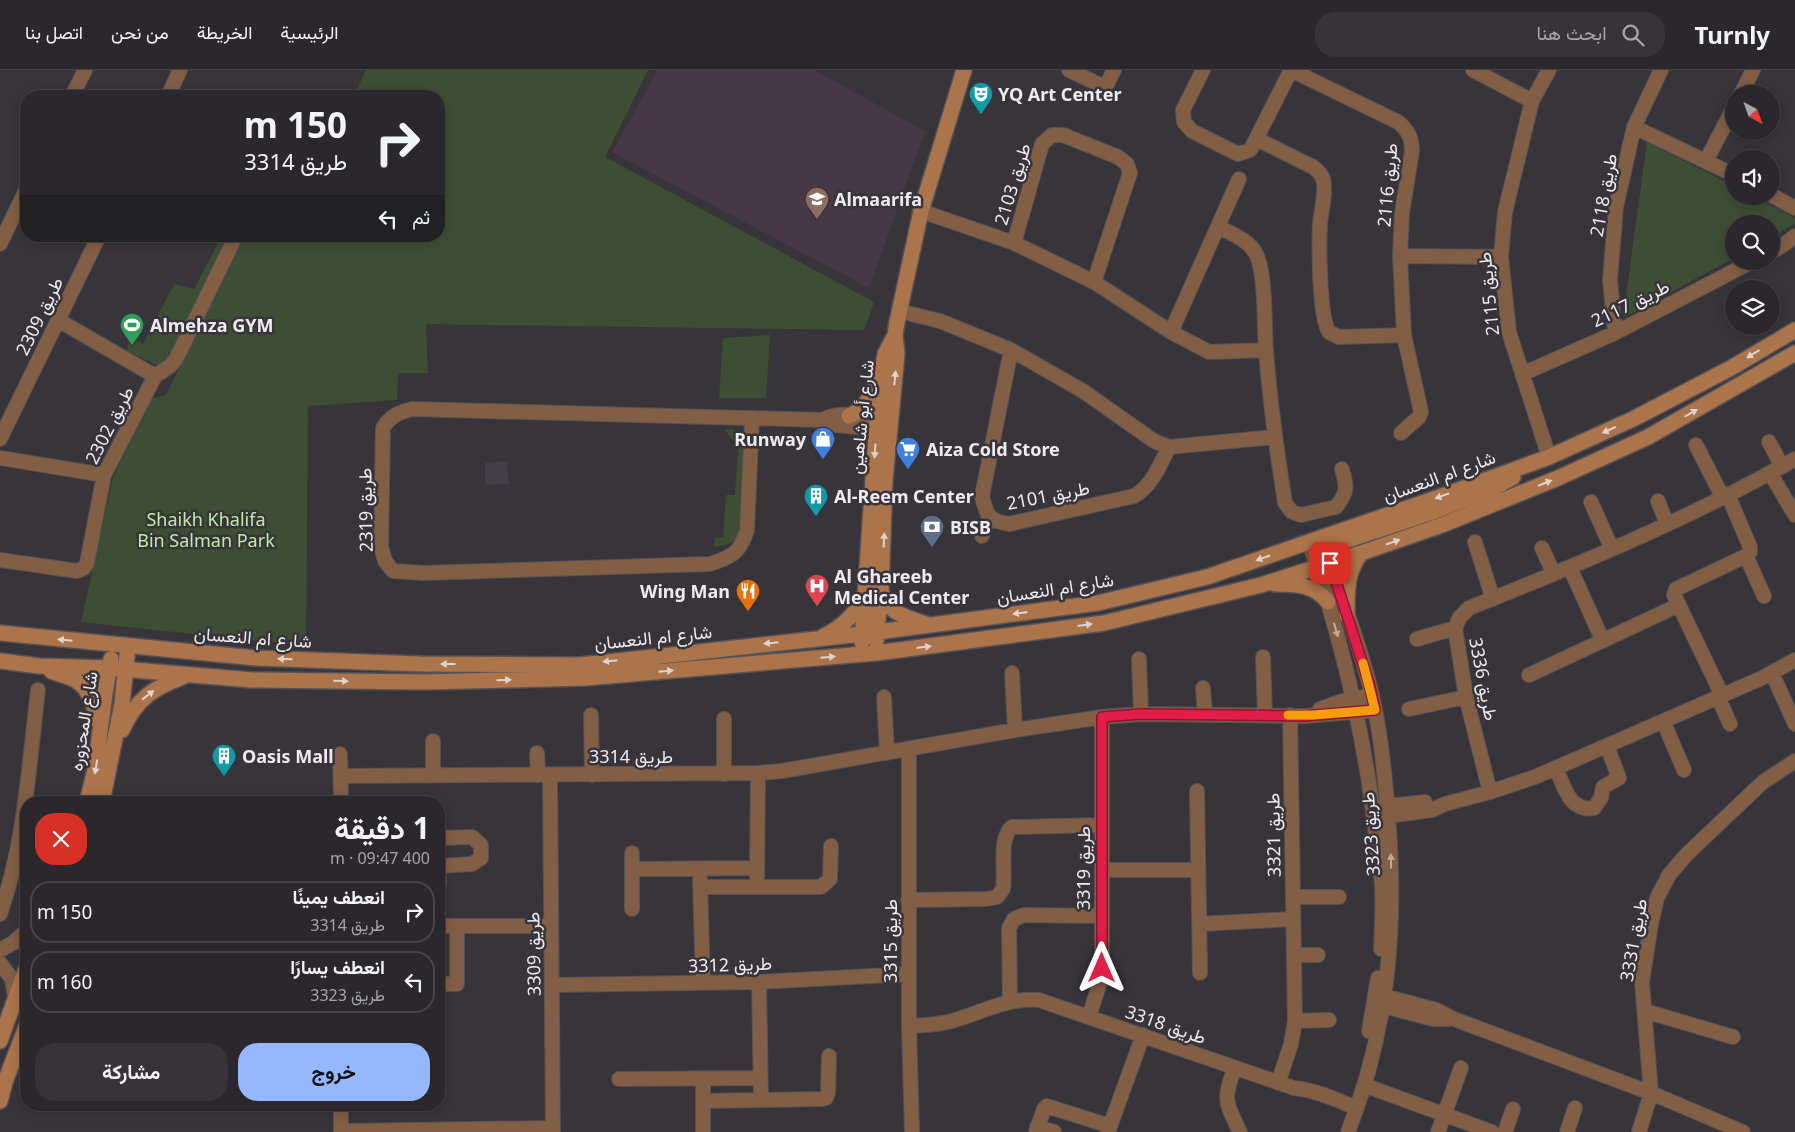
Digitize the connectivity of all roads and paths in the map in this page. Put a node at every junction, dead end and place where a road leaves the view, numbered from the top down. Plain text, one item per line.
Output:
1 (180, 70) edge
2 (964, 70) edge
3 (1069, 70) edge
4 (1114, 70) edge
5 (1203, 70) edge
6 (1291, 70) edge
7 (1473, 70) edge
8 (1549, 70) edge
9 (1661, 70) edge
10 (1754, 70) edge
11 (84, 71) edge
12 (1746, 85) edge
13 (75, 90) edge
14 (171, 90) edge
15 (1532, 101) junction
16 (1725, 124) edge
17 (1634, 127) junction
18 (1256, 139) junction
19 (1706, 161) junction
20 (1725, 170) edge
21 (1239, 179) dead end
22 (1780, 200) edge
23 (20, 202) edge
24 (1795, 208) edge
25 (921, 211) junction
26 (1218, 226) junction
27 (1795, 236) edge
28 (96, 242) edge
29 (233, 242) edge
30 (0, 244) edge
31 (1014, 244) junction
32 (1780, 247) edge
33 (1400, 256) junction
34 (1501, 257) junction
35 (1736, 270) edge
36 (1094, 282) junction
37 (899, 311) junction
38 (58, 320) junction
39 (1795, 330) edge
40 (1172, 332) junction
41 (1615, 333) junction
42 (895, 335) junction
43 (1404, 335) junction
44 (1011, 350) junction
45 (1266, 350) junction
46 (1795, 353) edge
47 (882, 373) junction
48 (1522, 374) junction
49 (155, 376) junction
50 (849, 416) junction
51 (752, 418) junction
52 (823, 420) junction
53 (884, 426) junction
54 (1401, 433) dead end
55 (1274, 437) junction
56 (0, 439) edge
57 (1769, 442) dead end
58 (1696, 445) dead end
59 (1169, 447) junction
60 (1549, 457) junction
61 (0, 458) edge
62 (1795, 459) edge
63 (1342, 469) dead end
64 (1776, 469) junction
65 (104, 475) junction
66 (1726, 496) junction
67 (1658, 501) dead end
68 (1591, 502) dead end
69 (1795, 516) edge
70 (989, 517) junction
71 (1667, 524) junction
72 (982, 536) dead end
73 (1475, 542) dead end
74 (1542, 548) dead end
75 (1612, 549) junction
76 (1321, 551) junction
77 (1361, 553) junction
78 (1746, 556) junction
79 (0, 560) edge
80 (1570, 568) junction
81 (1554, 574) junction
82 (1261, 585) junction
83 (874, 589) junction
84 (1764, 596) dead end
85 (1493, 599) junction
86 (1328, 602) junction
87 (1679, 605) junction
88 (1347, 615) junction
89 (929, 625) junction
90 (1455, 628) junction
91 (0, 633) edge
92 (869, 633) junction
93 (820, 638) junction
94 (1417, 639) dead end
95 (1603, 641) junction
96 (121, 646) junction
97 (868, 653) junction
98 (1262, 656) dead end
99 (1140, 659) dead end
100 (1795, 660) edge
101 (0, 661) edge
102 (39, 666) junction
103 (110, 668) junction
104 (126, 669) junction
105 (1012, 673) dead end
106 (1772, 673) junction
107 (188, 675) junction
108 (1529, 675) dead end
109 (1203, 688) dead end
110 (38, 690) dead end
111 (1372, 695) junction
112 (1720, 696) junction
113 (884, 697) dead end
114 (1466, 697) junction
115 (1355, 705) junction
116 (1375, 710) junction
117 (1409, 710) dead end
118 (1141, 714) junction
119 (591, 715) dead end
120 (1205, 715) junction
121 (1265, 715) junction
122 (1290, 715) junction
123 (1102, 717) junction
124 (724, 719) dead end
125 (1663, 721) junction
126 (1730, 724) dead end
127 (1795, 724) edge
128 (100, 730) junction
129 (1015, 730) junction
130 (433, 741) dead end
131 (1607, 746) junction
132 (909, 749) junction
133 (112, 750) junction
134 (537, 753) dead end
135 (886, 753) junction
136 (340, 754) dead end
137 (1795, 761) edge
138 (1556, 768) junction
139 (1684, 770) dead end
140 (758, 773) junction
141 (1384, 773) junction
142 (724, 774) junction
143 (433, 775) junction
144 (544, 775) junction
145 (592, 775) junction
146 (340, 776) junction
147 (1197, 791) dead end
148 (1490, 792) junction
149 (24, 796) edge
150 (88, 796) edge
151 (103, 796) edge
152 (341, 796) edge
153 (1412, 808) junction
154 (1381, 812) junction
155 (20, 825) edge
156 (1101, 825) junction
157 (445, 838) edge
158 (1390, 839) junction
159 (831, 846) dead end
160 (632, 853) dead end
161 (445, 866) edge
162 (700, 868) junction
163 (757, 868) junction
164 (632, 869) junction
165 (1102, 870) junction
166 (1198, 870) junction
167 (701, 887) junction
168 (757, 888) junction
169 (1293, 897) junction
170 (1339, 897) dead end
171 (908, 900) junction
172 (632, 909) dead end
173 (0, 914) edge
174 (1102, 916) junction
175 (1293, 919) junction
176 (1199, 924) junction
177 (445, 926) edge
178 (457, 926) junction
179 (551, 926) junction
180 (20, 934) edge
181 (6, 942) edge
182 (0, 950) edge
183 (1294, 955) junction
184 (1318, 955) dead end
185 (0, 963) edge
186 (1200, 973) dead end
187 (909, 974) junction
188 (759, 982) junction
189 (20, 984) edge
190 (445, 984) edge
191 (703, 984) junction
192 (552, 985) junction
193 (15, 997) junction
194 (1010, 1000) junction
195 (1379, 1000) junction
196 (1644, 1011) junction
197 (1089, 1017) junction
198 (1329, 1020) dead end
199 (1295, 1021) junction
200 (909, 1026) junction
201 (1143, 1036) junction
202 (1733, 1037) dead end
203 (0, 1041) edge
204 (20, 1043) edge
205 (829, 1056) dead end
206 (1235, 1068) junction
207 (1461, 1068) dead end
208 (760, 1078) junction
209 (618, 1079) dead end
210 (703, 1079) junction
211 (1278, 1083) junction
212 (1364, 1085) junction
213 (1651, 1093) junction
214 (761, 1099) junction
215 (0, 1101) edge
216 (703, 1101) junction
217 (1575, 1108) dead end
218 (1513, 1109) dead end
219 (1351, 1110) junction
220 (341, 1111) edge
221 (1444, 1114) junction
222 (1036, 1129) edge
223 (1109, 1129) edge
224 (553, 1130) edge
225 (465, 1131) edge
226 (341, 1132) edge
227 (703, 1132) edge
228 (912, 1132) edge
229 (1054, 1132) edge
230 (1240, 1132) edge
231 (1339, 1132) edge
232 (1348, 1132) edge
233 (1438, 1132) edge
234 (1492, 1132) edge
235 (1505, 1132) edge
236 (1567, 1132) edge
237 (1639, 1132) edge
238 (1743, 1132) edge

1 - 14 street
2 - 25 main road, شارع أبو شاهين
3 - 4 street
5 - 18 street
6 - 18 street
6 - 33 street, طريق 2116
7 - 15 street
8 - 15 street, طريق 2115
9 - 17 street, طريق 2118
10 - 12 street
11 - 13 street
15 - 34 street, طريق 2115
16 - 19 street
17 - 19 street
17 - 41 street, طريق 2118
18 - 43 street
19 - 20 street
21 - 26 street
22 - 24 street
23 - 30 street
25 - 31 street, طريق 2103
25 - 37 main road, شارع أبو شاهين
26 - 40 street
26 - 45 street
27 - 32 street
28 - 38 street, طريق 2309
29 - 49 street, طريق 2302
31 - 36 street, طريق 2103
31 - 36 street, طريق 2103
33 - 34 street
33 - 43 street, طريق 2116
34 - 48 street, طريق 2115
35 - 41 street, طريق 2117
36 - 40 street, طريق 2103
37 - 42 main road, شارع أبو شاهين
37 - 44 street
38 - 49 street
38 - 56 street, طريق 2309
39 -> 60 main road, شارع ام النعسان
40 - 45 street, طريق 2103
41 - 48 street, طريق 2117
42 - 47 main road, شارع أبو شاهين
53 -> 42 main road, شارع أبو شاهين
43 - 54 street, طريق 2116
44 - 59 street
44 - 70 street, طريق 2101
45 - 55 street
77 -> 46 main road, شارع ام النعسان
47 - 50 main road
47 - 53 main road, شارع أبو شاهين
48 - 60 street, طريق 2115
49 - 65 street, طريق 2302
50 - 52 street, طريق 2319
50 - 53 street, طريق 2319
51 - 51 street, طريق 2319
51 - 52 street, طريق 2319
52 - 53 street, طريق 2319
53 - 83 main road, شارع أبو شاهين
55 - 59 street
55 - 63 street
57 - 64 street
58 - 66 street
59 - 70 street, طريق 2101
60 -> 76 main road, شارع ام النعسان
61 - 65 street
62 - 64 street, طريق 3336
64 - 66 street, طريق 3336
64 - 69 street
65 - 79 street, طريق 2302
66 - 71 street, طريق 3336
66 - 78 street
67 - 71 street
68 - 75 street
70 - 72 street
71 - 75 street, طريق 3336
73 - 85 street
74 - 81 street
75 - 80 street, طريق 3336
76 - 77 main road, شارع ام النعسان
76 - 82 main road, شارع ام النعسان
76 - 86 street, طريق 3323
76 - 88 street, طريق 3323
76 -> 89 main road, شارع ام النعسان
77 - 88 main road
78 - 84 street
78 - 87 street
80 - 81 street, طريق 3336
80 - 95 street
81 - 85 street, طريق 3336
82 - 86 main road
97 -> 82 main road, شارع ام النعسان
83 - 89 main road
83 - 92 main road, شارع أبو شاهين
83 - 93 main road
85 - 90 street, طريق 3336
86 -> 115 street, طريق 3323
87 - 95 street
87 - 112 street
88 - 111 street, طريق 3323
89 - 92 main road, شارع ام النعسان
90 - 94 street
90 - 114 street, طريق 3336
96 -> 91 main road, شارع ام النعسان
92 - 93 main road, شارع ام النعسان
92 - 97 main road, شارع أبو شاهين
93 -> 96 main road, شارع ام النعسان
95 - 108 street
96 - 103 main road, شارع المحزوره
96 - 104 main road, شارع المحزوره
107 -> 97 main road, شارع ام النعسان
98 - 121 street
99 - 118 street
100 - 106 street
101 - 102 main road, شارع ام النعسان
102 - 103 main road, شارع ام النعسان
102 - 128 main road
103 - 104 main road, شارع ام النعسان
103 - 128 main road, شارع المحزوره
104 - 107 main road, شارع ام النعسان
104 - 133 main road, شارع المحزوره
105 - 129 street
106 - 112 street
106 - 127 street
133 -> 107 main road
109 - 120 street
110 - 149 street
111 - 115 street, طريق 3314
111 - 116 street, طريق 3323
112 - 125 street
112 - 126 street
113 - 135 street
114 - 117 street
114 - 148 street, طريق 3336
115 - 116 street, طريق 3314
115 - 122 street, طريق 3314
115 - 154 street, طريق 3323
116 - 141 street, طريق 3323
118 - 120 street, طريق 3314
118 - 123 street, طريق 3314
119 - 145 street
120 - 121 street, طريق 3314
121 - 122 street, طريق 3314
122 - 169 street, طريق 3321
123 - 129 street, طريق 3314
123 - 156 street, طريق 3319
124 - 142 street
125 - 131 street
125 - 139 street
128 -> 150 main road, شارع المحزوره
129 - 132 street, طريق 3314
130 - 143 street
131 - 138 street
131 - 138 street
132 - 135 street, طريق 3314
132 - 171 street, طريق 3315
133 - 151 main road, شارع المحزوره
134 - 144 street
135 - 140 street, طريق 3314
136 - 146 street
137 - 196 street, طريق 3331
138 - 148 street
140 - 142 street, طريق 3314
140 - 163 street
141 - 153 street
141 - 154 street, طريق 3323
142 - 145 street, طريق 3314
143 - 144 street, طريق 3314
143 - 146 street, طريق 3314
144 - 145 street, طريق 3314
144 - 179 street, طريق 3309
146 - 152 street
147 - 166 street
148 - 153 street
153 - 154 street
153 - 158 street
154 - 158 street, طريق 3323
154 - 195 street, طريق 3323
155 - 173 street
156 - 165 street, طريق 3319
156 - 171 street
157 - 161 street
195 -> 158 street, طريق 3323
159 - 168 street
160 - 164 street
162 - 163 street
162 - 164 street
162 - 167 street
163 - 168 street
164 - 172 street
165 - 166 street
165 - 174 street, طريق 3319
166 - 176 street
167 - 168 street
167 - 191 street
169 - 170 street
169 - 175 street, طريق 3321
171 - 187 street, طريق 3315
174 - 194 street
174 - 197 street, طريق 3319
175 - 176 street
175 - 183 street, طريق 3321
176 - 186 street
177 - 178 street
178 - 179 street
178 - 190 street
179 - 192 street, طريق 3309
180 - 181 street
181 - 182 street
183 - 184 street
183 - 199 street, طريق 3321
185 - 193 street
187 - 188 street, طريق 3312
187 - 200 street, طريق 3315
188 - 191 street, طريق 3312
188 - 208 street
189 - 193 main road
191 - 192 street, طريق 3312
192 - 224 street, طريق 3309
193 - 203 main road
194 - 197 street, طريق 3318
194 - 200 street, طريق 3318
195 - 212 street, طريق 3323
195 - 213 street
195 - 219 street, طريق 3323
196 - 202 street
196 - 213 street, طريق 3331
197 - 201 street, طريق 3318
198 - 199 street
199 - 211 street, طريق 3321
200 - 228 street, طريق 3315
201 - 206 street, طريق 3318
201 - 223 street
204 - 215 main road
205 - 214 street
206 - 211 street, طريق 3318
206 - 230 street
207 - 221 street
208 - 210 street
208 - 214 street
209 - 210 street
210 - 216 street
211 - 219 street, طريق 3318
212 - 219 street, طريق 3323
212 - 221 street
213 - 237 street
213 - 238 street
214 - 216 street
216 - 227 street
217 - 236 street
218 - 235 street
219 - 231 street, طريق 3323
219 - 232 street, طريق 3323
220 - 226 street
221 - 233 street
221 - 234 street
222 - 223 street
222 - 229 street
224 - 225 street
225 - 226 street

